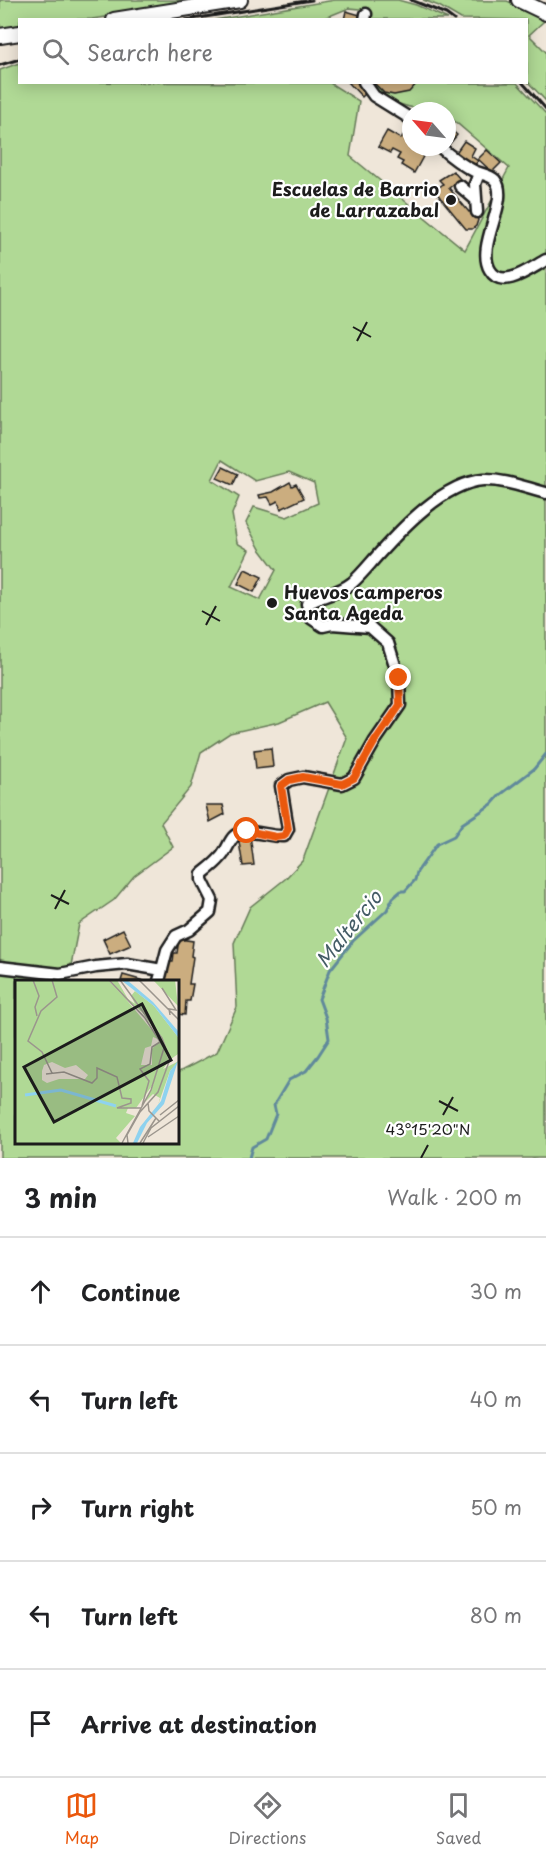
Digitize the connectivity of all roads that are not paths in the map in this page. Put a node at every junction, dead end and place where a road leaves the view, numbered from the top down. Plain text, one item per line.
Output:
1 (240, 0) edge
2 (519, 0) edge
3 (546, 13) edge
4 (127, 18) edge
5 (18, 33) edge
6 (0, 36) edge
7 (365, 84) edge
8 (402, 113) edge
9 (451, 156) edge
10 (478, 173) junction
11 (460, 186) dead end
12 (475, 199) junction
13 (477, 212) dead end
14 (546, 260) edge
15 (546, 493) edge
16 (0, 967) edge
17 (160, 975) edge

1 - 4 street
2 - 3 street
5 - 6 street
7 - 8 street
9 - 10 street
10 - 12 street
10 - 14 street
11 - 12 street
12 - 13 street
15 - 17 street
16 - 17 street

